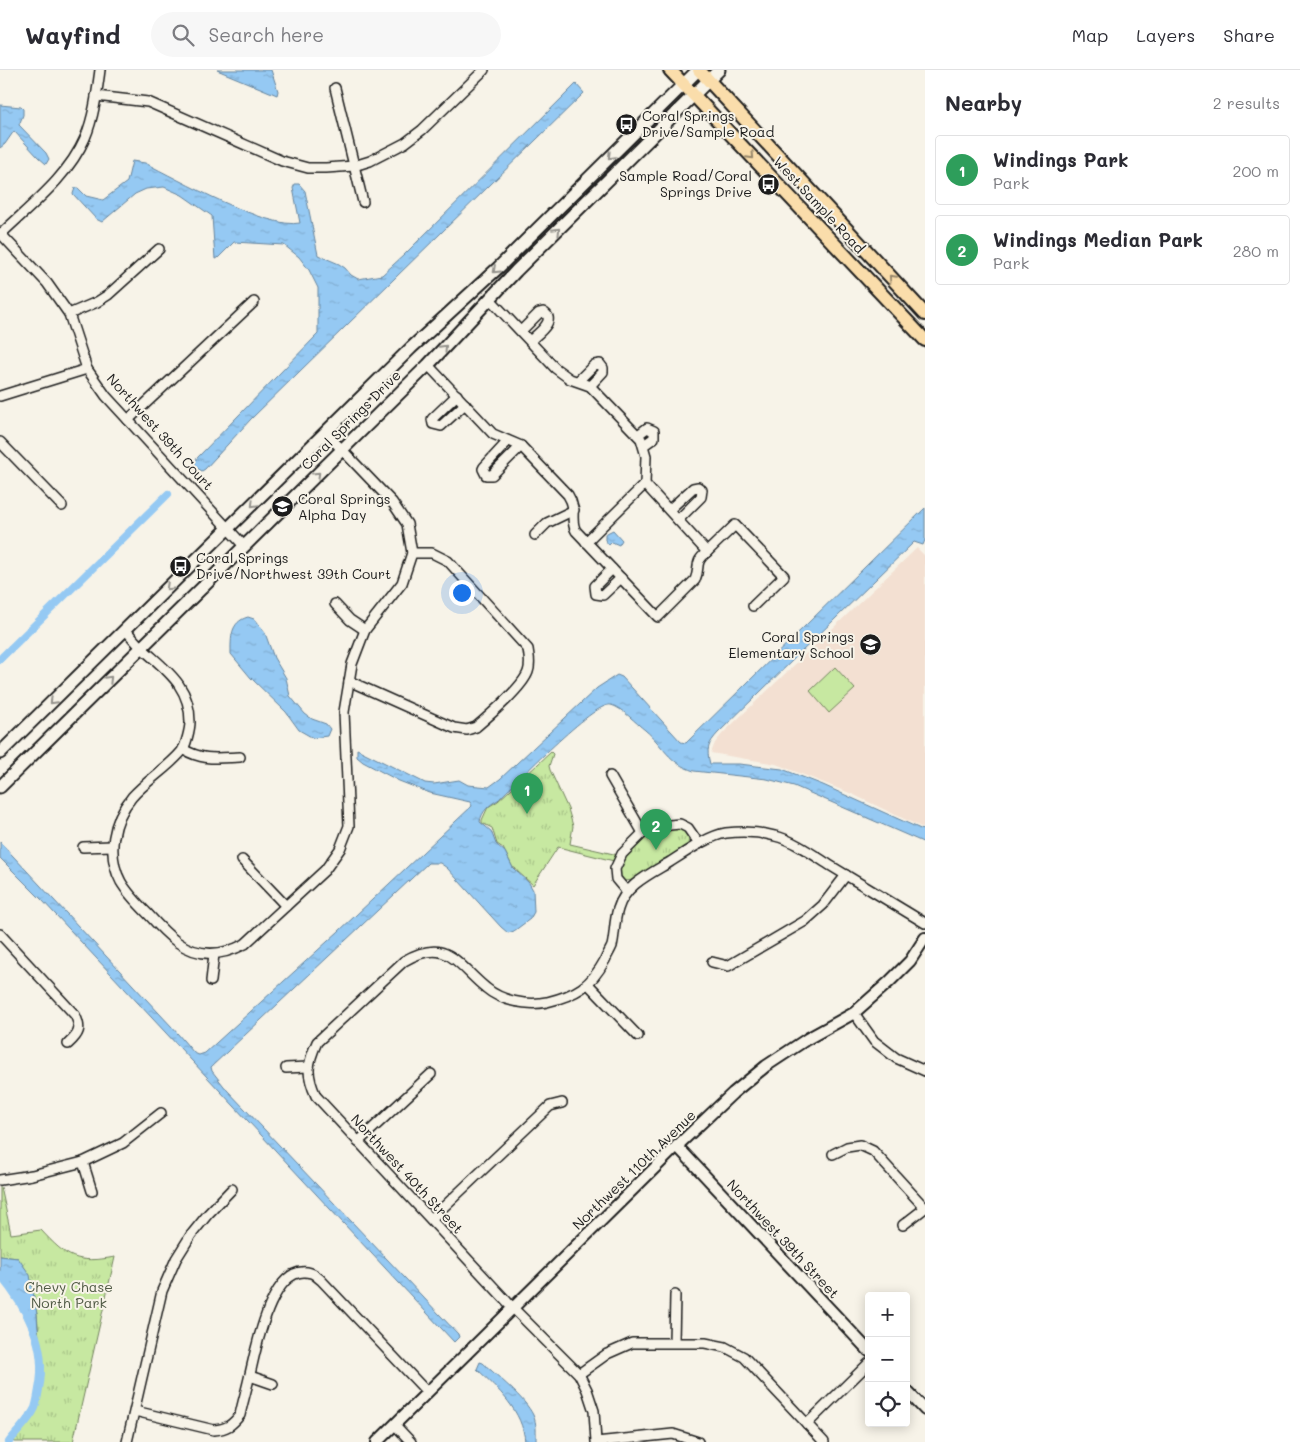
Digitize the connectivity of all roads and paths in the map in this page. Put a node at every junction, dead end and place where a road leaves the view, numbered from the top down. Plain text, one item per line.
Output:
1 (100, 70) edge
2 (484, 70) edge
3 (670, 70) edge
4 (698, 70) edge
5 (719, 70) edge
6 (474, 73) edge
7 (708, 80) junction
8 (683, 84) junction
9 (335, 88) dead end
10 (694, 95) junction
11 (96, 96) junction
12 (354, 166) junction
13 (363, 202) dead end
14 (0, 233) edge
15 (159, 249) dead end
16 (490, 299) junction
17 (254, 302) dead end
18 (69, 314) junction
19 (925, 314) edge
20 (521, 331) junction
21 (925, 340) edge
22 (530, 341) junction
23 (428, 365) junction
24 (87, 369) junction
25 (578, 381) junction
26 (590, 386) junction
27 (456, 395) junction
28 (0, 396) edge
29 (465, 404) junction
30 (128, 420) junction
31 (326, 434) junction
32 (638, 435) junction
33 (508, 441) junction
34 (0, 442) edge
35 (644, 445) junction
36 (521, 446) junction
37 (342, 450) junction
38 (645, 484) junction
39 (62, 506) dead end
40 (574, 510) junction
41 (669, 510) junction
42 (678, 520) junction
43 (229, 528) junction
44 (535, 535) dead end
45 (586, 542) junction
46 (244, 546) junction
47 (707, 552) junction
48 (412, 553) junction
49 (612, 569) junction
50 (621, 578) junction
51 (335, 604) dead end
52 (753, 606) dead end
53 (125, 629) junction
54 (365, 630) junction
55 (141, 647) junction
56 (349, 681) junction
57 (183, 750) junction
58 (0, 753) edge
59 (240, 757) dead end
60 (610, 776) dead end
61 (0, 787) edge
62 (643, 833) junction
63 (699, 844) junction
64 (112, 846) junction
65 (82, 847) dead end
66 (242, 860) dead end
67 (846, 875) junction
68 (626, 892) junction
69 (286, 906) junction
70 (925, 923) edge
71 (0, 934) edge
72 (925, 938) edge
73 (214, 954) junction
74 (712, 962) dead end
75 (211, 981) dead end
76 (588, 984) junction
77 (854, 1013) junction
78 (638, 1036) dead end
79 (68, 1044) dead end
80 (308, 1067) junction
81 (286, 1068) dead end
82 (925, 1071) edge
83 (431, 1074) dead end
84 (562, 1103) dead end
85 (161, 1113) dead end
86 (358, 1142) junction
87 (677, 1146) junction
88 (833, 1154) dead end
89 (83, 1162) junction
90 (0, 1180) edge
91 (232, 1189) dead end
92 (92, 1191) dead end
93 (925, 1208) edge
94 (431, 1219) junction
95 (903, 1225) dead end
96 (675, 1296) dead end
97 (513, 1308) junction
98 (674, 1342) junction
99 (865, 1347) edge
100 (865, 1367) edge
101 (579, 1374) junction
102 (250, 1376) junction
103 (272, 1384) dead end
104 (427, 1392) junction
105 (910, 1394) edge
106 (925, 1410) edge
107 (135, 1411) junction
108 (807, 1424) junction
109 (395, 1425) junction
110 (127, 1442) edge
111 (378, 1442) edge
112 (411, 1442) edge
113 (596, 1442) edge
114 (698, 1442) edge
115 (824, 1442) edge

1 - 11 street
2 - 6 street
3 - 8 main road, West Sample Road
4 - 7 main road, West Sample Road
4 - 8 main road, Coral Springs Drive
5 - 7 main road, Coral Springs Drive
6 - 12 street
7 - 10 main road, Coral Springs Drive
19 -> 7 main road, West Sample Road
8 - 10 main road, West Sample Road
8 -> 31 main road, Coral Springs Drive
9 - 12 street
16 -> 10 main road, Coral Springs Drive
10 -> 21 main road, West Sample Road
11 - 12 street
11 - 14 street
12 - 13 street
14 - 18 street, Northwest 39th Court
15 - 18 street
16 - 20 street
23 -> 16 main road, Coral Springs Drive
17 - 30 street
18 - 24 street, Northwest 39th Court
20 - 22 street
20 - 22 street
22 - 25 street
23 - 27 street
23 - 37 main road, Coral Springs Drive
24 - 28 street
24 - 30 street, Northwest 39th Court
25 - 26 street
25 - 26 street
26 - 32 street
27 - 29 street
27 - 29 street
29 - 33 street
30 - 43 street, Northwest 39th Court
31 - 37 street
31 -> 43 main road, Coral Springs Drive
32 - 35 street
32 - 35 street
33 - 36 street
33 - 36 street
34 - 39 street
35 - 38 street
36 - 40 street
46 -> 37 main road, Coral Springs Drive
37 - 48 street
38 - 41 street
38 - 45 street
40 - 44 street
40 - 45 street
41 - 42 street
41 - 42 street
42 - 47 street
43 - 46 street, Northwest 39th Court
43 -> 53 main road, Coral Springs Drive
45 - 49 street
46 - 55 main road, Coral Springs Drive
47 - 50 street
47 - 52 street
48 - 54 street
48 - 56 street
49 - 50 street
49 - 50 street
51 - 54 street
53 - 55 street
53 -> 58 main road, Coral Springs Drive
54 - 56 street
55 - 57 street
61 -> 55 main road, Coral Springs Drive
56 - 69 street
57 - 59 street
57 - 64 street
60 - 62 street
62 - 63 street
62 - 68 street
63 - 67 street
63 - 68 street
64 - 65 street
64 - 73 street
66 - 69 street
67 - 70 street
67 - 74 street
68 - 76 street
69 - 73 street
71 - 79 street
72 - 77 street, Northwest 110th Avenue
73 - 75 street
76 - 78 street
76 - 80 street
77 - 82 street
77 - 87 street, Northwest 110th Avenue
80 - 81 street
80 - 86 street, Northwest 40th Street
83 - 86 street
84 - 94 street
85 - 89 street
86 - 94 street, Northwest 40th Street
87 - 97 street, Northwest 110th Avenue
87 - 99 street, Northwest 39th Street
88 - 93 street
89 - 90 street
89 - 92 street
91 - 107 street
93 - 95 street
94 - 97 street, Northwest 40th Street
96 - 98 street
97 - 101 street, Northwest 40th Street
97 - 104 street, Northwest 110th Avenue
98 - 101 street
98 - 108 street
100 - 108 street
101 - 113 street
102 - 103 street
102 - 104 street
102 - 107 street
104 - 109 street, Northwest 110th Avenue
105 - 106 street
107 - 110 street
108 - 115 street
109 - 111 street, Northwest 110th Avenue
109 - 112 street
113 - 114 street

